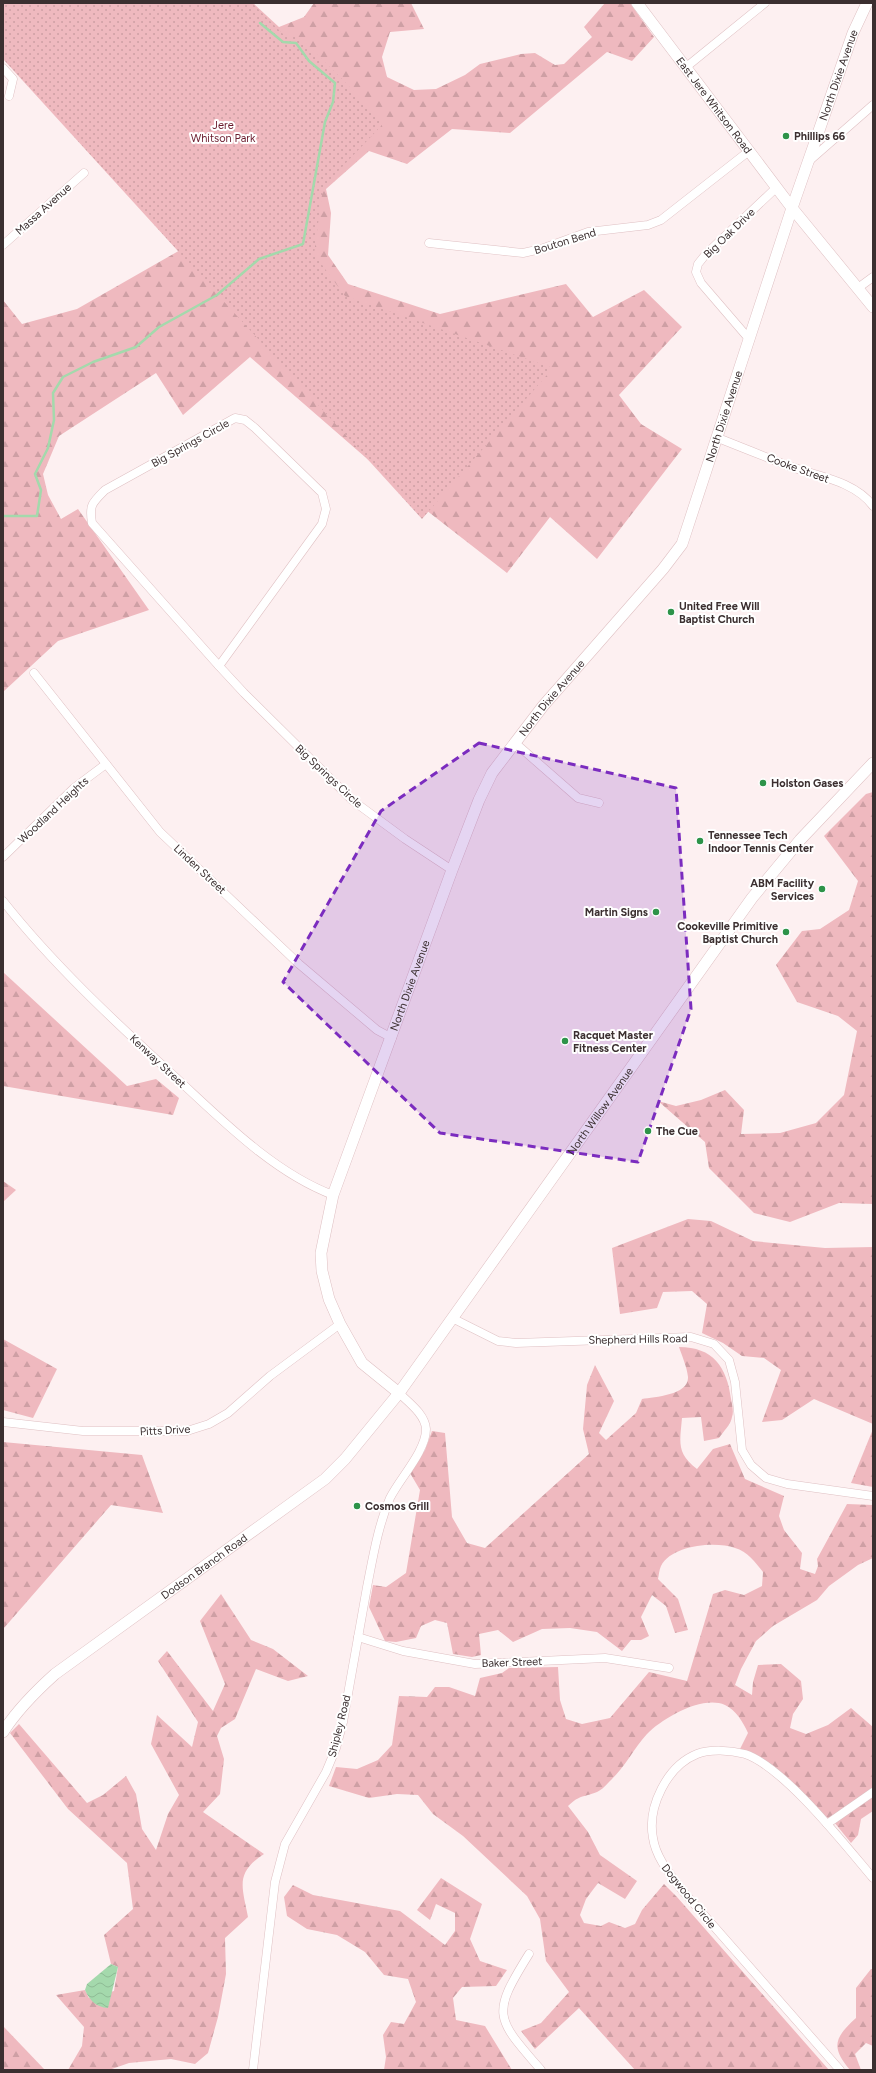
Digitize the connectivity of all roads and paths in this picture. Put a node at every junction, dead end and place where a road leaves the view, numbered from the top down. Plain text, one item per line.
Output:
1 (637, 3) edge
2 (765, 3) edge
3 (867, 3) edge
4 (3, 68) edge
5 (685, 68) junction
6 (9, 96) dead end
7 (873, 105) edge
8 (749, 151) junction
9 (808, 162) junction
10 (84, 173) dead end
11 (777, 187) junction
12 (792, 208) junction
13 (429, 243) dead end
14 (3, 245) edge
15 (873, 276) edge
16 (858, 288) junction
17 (873, 306) edge
18 (750, 340) junction
19 (718, 438) junction
20 (873, 506) edge
21 (219, 666) junction
22 (34, 673) dead end
23 (514, 742) junction
24 (873, 763) edge
25 (106, 764) junction
26 (599, 804) dead end
27 (3, 857) edge
28 (452, 870) junction
29 (3, 901) edge
30 (392, 1038) junction
31 (333, 1195) junction
32 (452, 1318) junction
33 (340, 1324) junction
34 (399, 1393) junction
35 (3, 1422) edge
36 (873, 1496) edge
37 (358, 1637) junction
38 (669, 1668) dead end
39 (3, 1732) edge
40 (873, 1792) edge
41 (827, 1824) junction
42 (873, 1878) edge
43 (529, 1954) dead end
44 (253, 2070) edge
45 (541, 2070) edge
46 (840, 2070) edge

1 - 5 street, East Jere Whitson Road
2 - 5 street
3 - 9 street, North Dixie Avenue
4 - 6 street
5 - 8 street, East Jere Whitson Road
7 - 9 street
8 - 11 street, East Jere Whitson Road
8 - 13 street, Bouton Bend
9 - 12 street, North Dixie Avenue
10 - 14 street, Massa Avenue
11 - 12 street, East Jere Whitson Road
11 - 18 street, Big Oak Drive
12 - 16 street, East Jere Whitson Road
12 - 18 street, North Dixie Avenue
15 - 16 street
16 - 17 street, East Jere Whitson Road
18 - 19 street, North Dixie Avenue
19 - 20 street, Cooke Street
19 - 23 street, North Dixie Avenue
21 - 21 street, Big Springs Circle
21 - 28 street, Big Springs Circle
22 - 25 street, Linden Street
23 - 26 street
23 - 28 street, North Dixie Avenue
24 - 32 street, North Willow Avenue
25 - 27 street, Woodland Heights
25 - 30 street, Linden Street
28 - 30 street, North Dixie Avenue
29 - 31 street, Kenway Street
30 - 31 street, North Dixie Avenue
31 - 33 street, North Dixie Avenue
32 - 34 street, North Willow Avenue
32 - 36 street, Shepherd Hills Road
33 - 34 street, North Dixie Avenue
33 - 35 street, Pitts Drive
34 - 37 street, Shipley Road
34 - 39 street, Dodson Branch Road
37 - 38 street, Baker Street
37 - 44 street, Shipley Road
40 - 41 street
41 - 42 street, Dogwood Circle
41 - 46 street, Dogwood Circle
43 - 45 street

